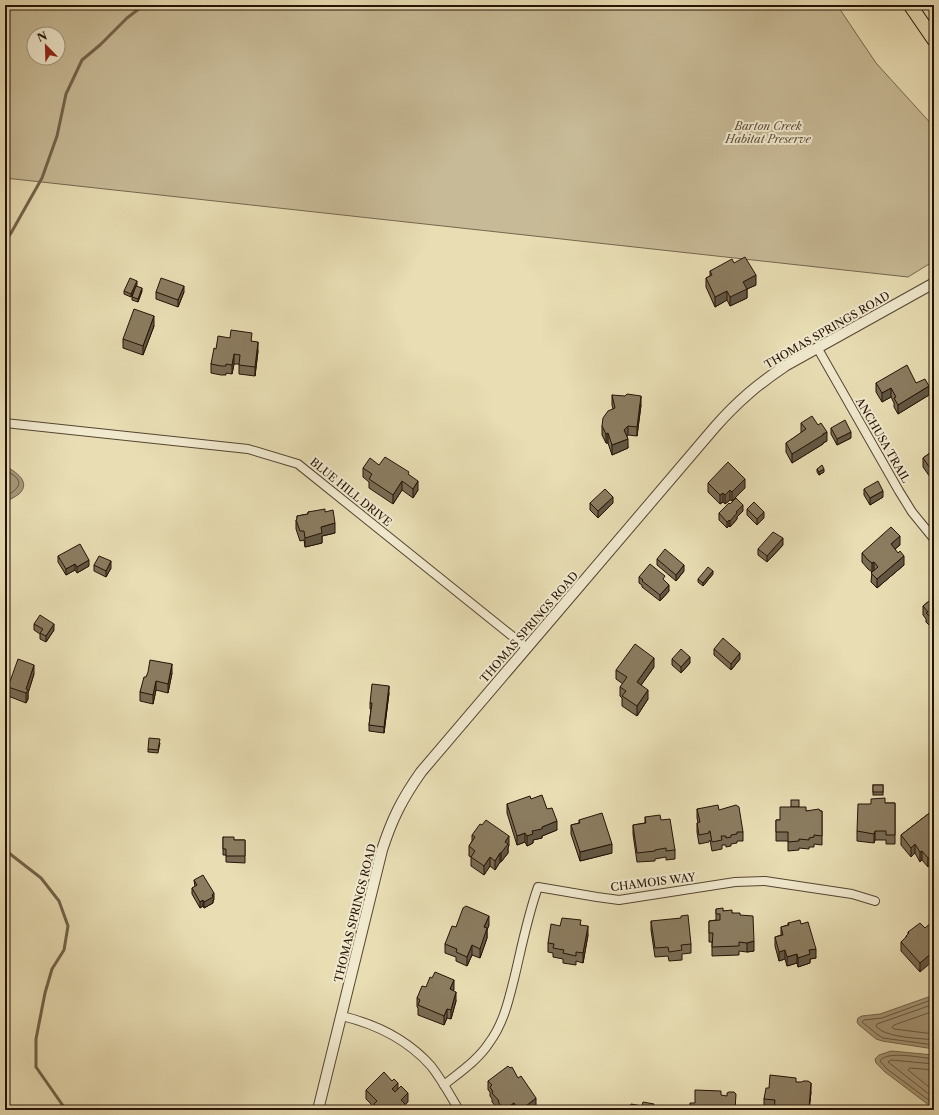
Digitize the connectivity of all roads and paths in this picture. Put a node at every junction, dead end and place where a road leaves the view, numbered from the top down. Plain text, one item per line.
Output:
1 (910, 5) edge
2 (934, 40) edge
3 (934, 283) edge
4 (818, 349) junction
5 (5, 423) edge
6 (934, 539) edge
7 (527, 648) junction
8 (875, 901) dead end
9 (342, 1016) junction
10 (444, 1084) junction
11 (318, 1110) edge
12 (459, 1110) edge

1 - 2 main road
3 - 4 street, THOMAS SPRINGS ROAD
4 - 6 street, ANCHUSA TRAIL
4 - 7 street, THOMAS SPRINGS ROAD
5 - 7 street, BLUE HILL DRIVE
7 - 9 street, THOMAS SPRINGS ROAD
8 - 10 street, CHAMOIS WAY
9 - 10 street
9 - 11 street, THOMAS SPRINGS ROAD
10 - 12 street

